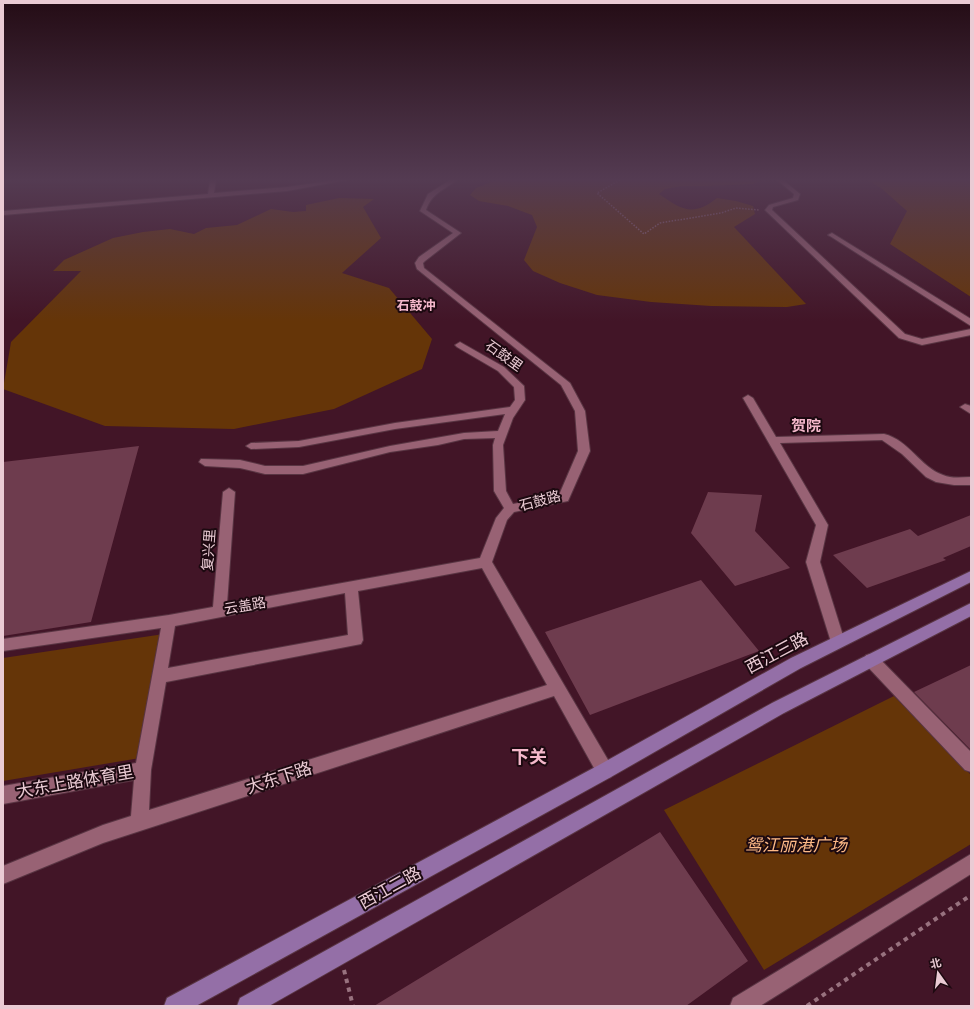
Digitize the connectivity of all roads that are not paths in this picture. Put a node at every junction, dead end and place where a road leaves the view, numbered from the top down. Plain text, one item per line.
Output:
1 (449, 227) edge
2 (786, 227) edge
3 (832, 235) dead end
4 (971, 323) edge
5 (971, 332) edge
6 (460, 345) dead end
7 (748, 398) dead end
8 (514, 410) junction
9 (501, 434) junction
10 (773, 440) junction
11 (251, 446) dead end
12 (205, 462) dead end
13 (971, 481) edge
14 (230, 492) dead end
15 (510, 509) junction
16 (485, 562) junction
17 (971, 576) edge
18 (351, 587) junction
19 (971, 609) edge
20 (220, 611) junction
21 (169, 620) junction
22 (838, 642) junction
23 (3, 645) edge
24 (871, 660) junction
25 (160, 676) junction
26 (558, 688) junction
27 (971, 764) edge
28 (143, 770) junction
29 (605, 771) junction
30 (3, 795) edge
31 (139, 823) junction
32 (971, 863) edge
33 (3, 875) edge
34 (175, 1006) edge
35 (248, 1006) edge
36 (742, 1006) edge

1 - 15 street, 石鼓路
2 - 5 street
3 - 4 street
6 - 8 street, 石鼓里
7 - 10 street
8 - 9 street, 石鼓里
8 - 11 street
9 - 12 street
9 - 15 street, 石鼓里
10 - 13 street
10 - 22 street
14 - 20 street, 复兴里
15 - 16 street, 石鼓路
16 - 18 street, 云盖路
16 - 26 street
17 - 22 main road, 西江三路
18 - 20 street, 云盖路
18 - 25 street
19 - 24 main road
20 - 21 street, 云盖路
21 - 23 street, 云盖路
21 - 25 street
22 - 29 main road, 西江三路
24 - 27 street
24 - 35 main road
25 - 28 street
26 - 29 street
26 - 31 street, 大东下路
28 - 30 street, 大东上路体育里
28 - 31 street, 大东上路体育里
29 - 34 main road, 西江二路
31 - 33 street, 大东下路
32 - 36 street

